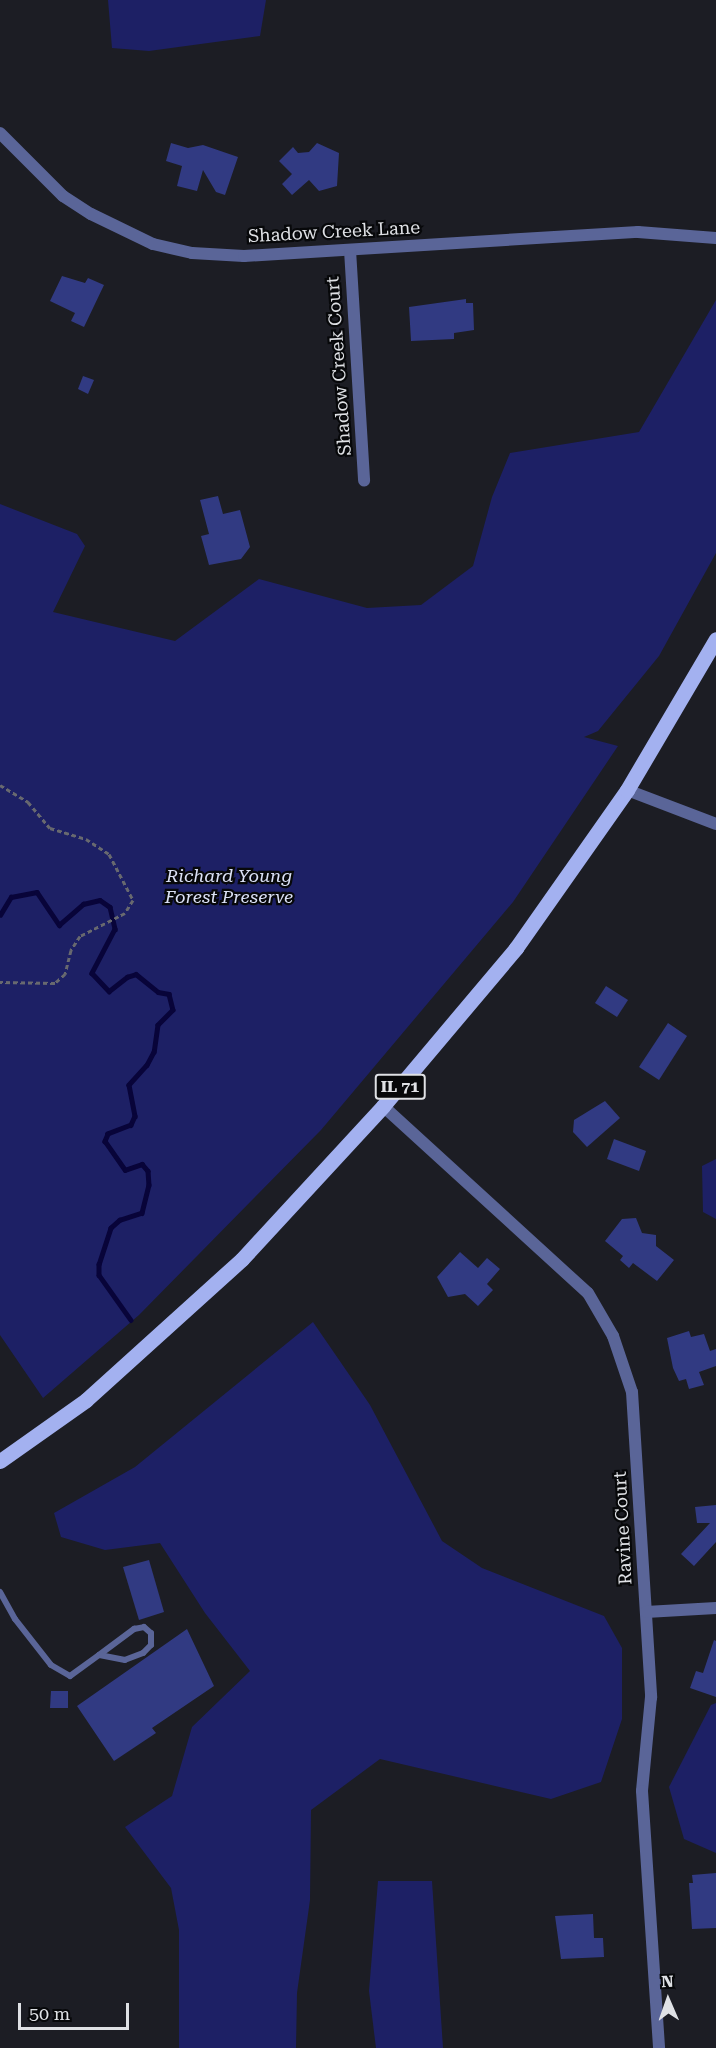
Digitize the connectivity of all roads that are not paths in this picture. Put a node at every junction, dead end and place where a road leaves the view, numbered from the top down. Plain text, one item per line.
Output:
1 (0, 133) edge
2 (714, 241) edge
3 (350, 250) junction
4 (364, 481) dead end
5 (716, 639) edge
6 (627, 790) junction
7 (716, 824) edge
8 (384, 1106) junction
9 (0, 1461) edge
10 (0, 1592) edge
11 (716, 1608) edge
12 (646, 1612) junction
13 (99, 1654) junction
14 (659, 2048) edge

1 - 3 street, Shadow Creek Lane
2 - 3 street, Shadow Creek Lane
3 - 4 street, Shadow Creek Court
5 - 6 main road, IL 71
6 - 7 street
6 - 8 main road, IL 71
8 - 9 main road, IL 71
8 - 12 street, Ravine Court
10 - 13 lane
11 - 12 street
12 - 14 street, Ravine Court
13 - 13 lane

